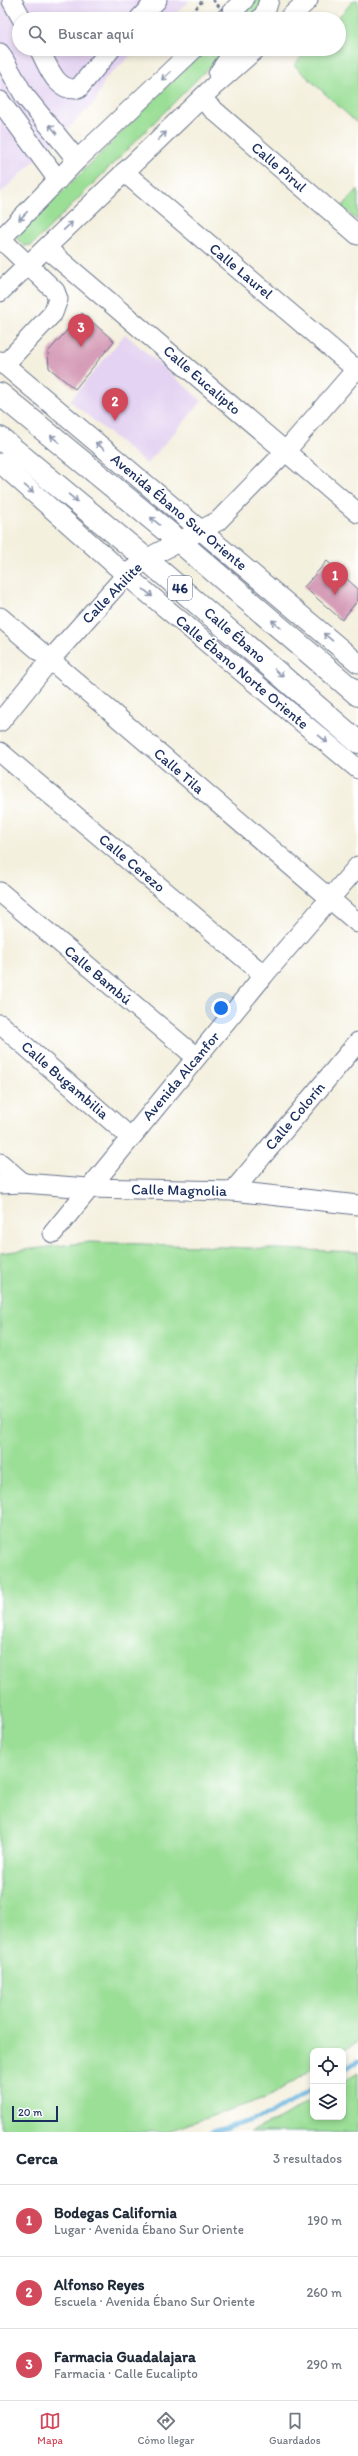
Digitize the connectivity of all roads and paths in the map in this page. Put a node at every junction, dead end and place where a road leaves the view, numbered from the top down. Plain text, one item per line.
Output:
1 (158, 0) edge
2 (204, 0) edge
3 (213, 0) edge
4 (244, 0) edge
5 (269, 0) edge
6 (308, 0) edge
7 (9, 3) edge
8 (16, 12) edge
9 (147, 12) edge
10 (193, 12) edge
11 (224, 12) edge
12 (232, 12) edge
13 (265, 12) edge
14 (295, 12) edge
15 (0, 53) edge
16 (43, 56) edge
17 (105, 56) edge
18 (187, 56) edge
19 (230, 56) edge
20 (248, 56) edge
21 (215, 85) junction
22 (201, 98) junction
23 (0, 101) edge
24 (77, 160) junction
25 (124, 172) junction
26 (58, 180) junction
27 (358, 235) edge
28 (0, 239) edge
29 (46, 248) junction
30 (28, 266) junction
31 (0, 292) edge
32 (2, 363) edge
33 (357, 369) edge
34 (0, 394) edge
35 (0, 438) edge
36 (285, 452) junction
37 (0, 463) edge
38 (358, 512) edge
39 (203, 531) junction
40 (180, 542) junction
41 (146, 559) junction
42 (126, 575) junction
43 (0, 617) edge
44 (50, 660) junction
45 (358, 663) edge
46 (358, 696) edge
47 (0, 722) edge
48 (358, 742) edge
49 (0, 752) edge
50 (358, 769) edge
51 (358, 866) edge
52 (0, 892) edge
53 (330, 900) junction
54 (358, 923) edge
55 (264, 975) junction
56 (0, 1024) edge
57 (358, 1042) edge
58 (196, 1057) junction
59 (130, 1137) junction
60 (0, 1163) edge
61 (23, 1183) junction
62 (0, 1184) edge
63 (88, 1188) junction
64 (233, 1191) junction
65 (358, 1205) edge
66 (53, 1233) dead end

1 - 9 street
2 - 10 path
3 - 11 path, bridge
4 - 12 street
5 - 13 street
6 - 14 street
7 - 8 street
24 -> 15 street
16 - 17 street
18 -> 24 street
19 - 21 street
20 - 21 street
21 - 22 street
25 -> 22 street
22 - 27 street, Calle Pirul
23 - 26 street
24 - 26 street
29 -> 25 street
25 - 33 street, Calle Laurel
26 -> 28 street
28 - 30 street
29 - 30 street
29 - 36 street, Calle Eucalipto
30 - 31 street
30 - 32 street
39 -> 32 street, Avenida Ébano Sur Oriente
33 - 36 street, Calle Ahilite
40 -> 34 main road, 46
35 -> 41 main road, Calle Ébano / 46
36 - 38 street, Calle Eucalipto
36 - 39 street, Calle Ahilite
37 -> 42 street, Calle Ébano Norte Oriente
39 - 40 street, Calle Ahilite
45 -> 39 street, Avenida Ébano Sur Oriente
40 - 41 street, Calle Ahilite
46 -> 40 main road, 46
41 - 42 street, Calle Ahilite
41 -> 48 main road, Calle Ébano / 46
42 - 44 street, Calle Ahilite
42 -> 50 street, Calle Ébano Norte Oriente
43 - 44 street, Calle Tila
44 - 47 street, Calle Ahilite
44 - 53 street, Calle Tila
49 - 55 street, Calle Cerezo
51 - 53 street, Avenida Alcanfor
52 - 58 street, Calle Bambú
53 - 54 street, Calle Tila
53 - 55 street, Avenida Alcanfor
55 - 58 street, Avenida Alcanfor
56 - 59 street, Calle Bugambilia
57 - 64 street, Calle Colorín
58 - 59 street, Avenida Alcanfor
59 - 63 street, Avenida Alcanfor
60 - 61 street
61 - 62 street, Calle Magnolia
61 - 63 street, Calle Magnolia
63 - 64 street, Calle Magnolia
63 - 66 street, Avenida Alcanfor
64 - 65 street, Calle Magnolia

